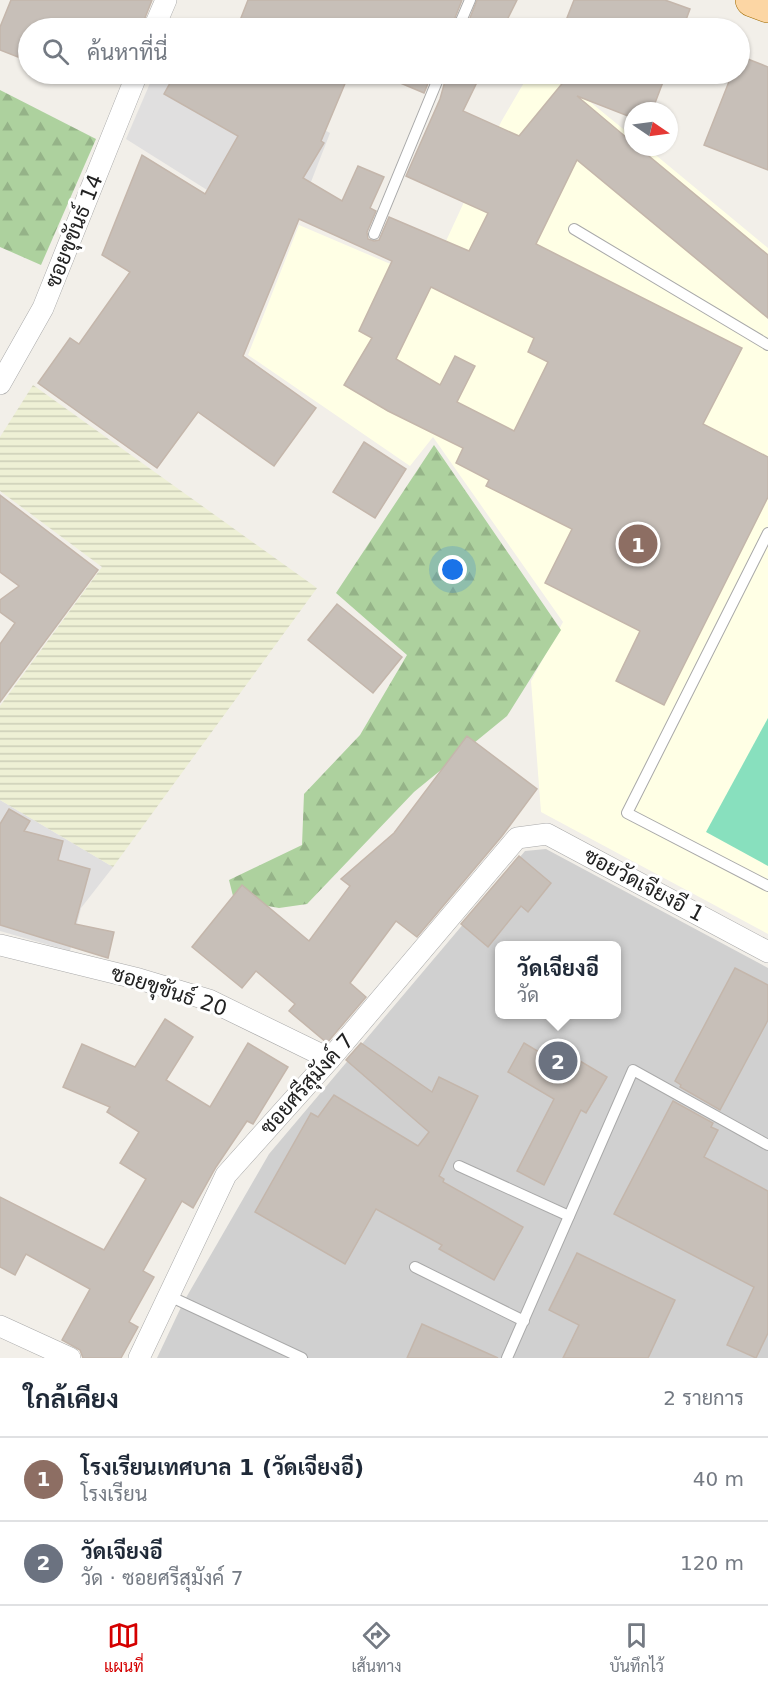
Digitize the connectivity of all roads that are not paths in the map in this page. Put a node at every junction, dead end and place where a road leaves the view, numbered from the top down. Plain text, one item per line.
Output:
1 (166, 0) edge
2 (470, 0) edge
3 (753, 0) edge
4 (768, 6) edge
5 (158, 18) edge
6 (462, 18) edge
7 (132, 84) edge
8 (436, 84) edge
9 (574, 229) dead end
10 (374, 234) dead end
11 (768, 345) edge
12 (0, 384) edge
13 (768, 533) edge
14 (517, 838) joint
15 (768, 886) edge
16 (0, 945) edge
17 (768, 952) edge
18 (330, 1059) junction
19 (768, 1145) edge
20 (459, 1166) dead end
21 (569, 1216) junction
22 (415, 1267) dead end
23 (167, 1295) junction
24 (524, 1321) junction
25 (0, 1326) edge
26 (70, 1358) edge
27 (140, 1358) edge
28 (302, 1358) edge
29 (507, 1358) edge

1 - 5 street
2 - 6 lane
3 - 4 main road
7 - 12 street, ซอยขุขันธ์ 14
8 - 10 lane
9 - 11 lane
13 - 15 lane
14 - 17 street, ซอยวัดเจียงอี 1
14 - 18 street, ซอยศรีสุมังค์ 7
16 - 18 street, ซอยขุขันธ์ 20
18 - 23 street, ซอยศรีสุมังค์ 7
19 - 21 lane
20 - 21 lane
21 - 24 lane
22 - 24 lane
23 - 27 street, ซอยศรีสุมังค์ 7
23 - 28 lane
24 - 29 lane
25 - 26 street

